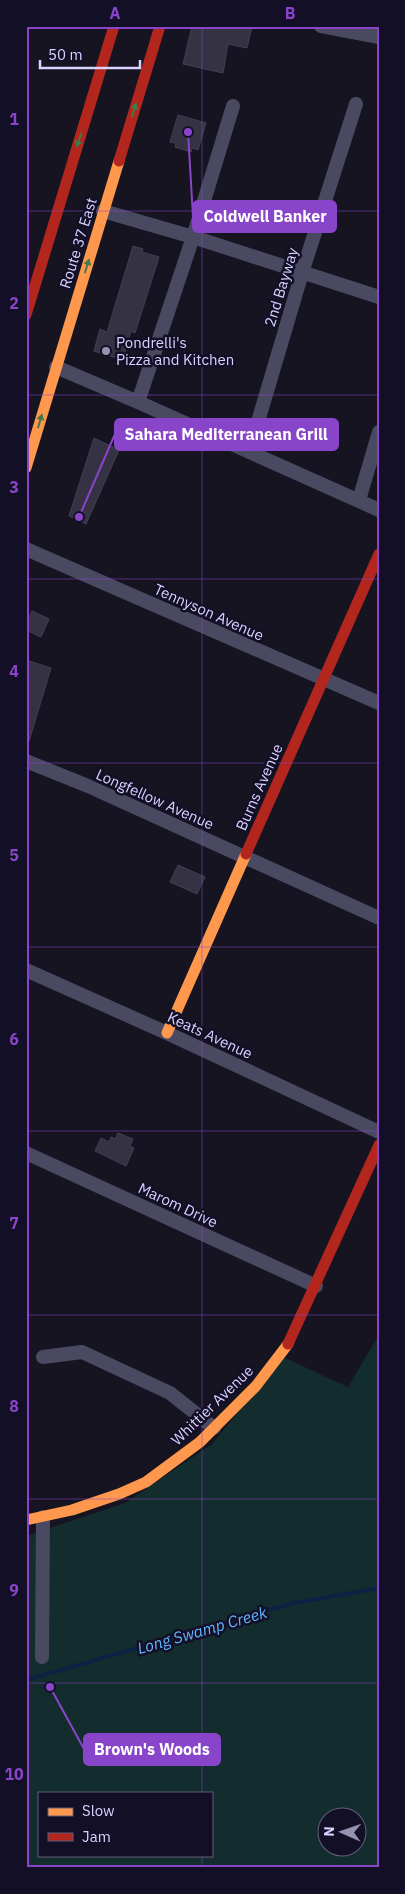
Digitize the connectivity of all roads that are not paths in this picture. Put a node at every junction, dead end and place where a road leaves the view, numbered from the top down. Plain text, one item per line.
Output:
1 (114, 26) edge
2 (160, 26) edge
3 (321, 26) edge
4 (379, 37) edge
5 (356, 104) dead end
6 (233, 106) dead end
7 (103, 211) junction
8 (193, 237) junction
9 (302, 273) junction
10 (379, 297) edge
11 (26, 315) edge
12 (56, 367) junction
13 (138, 402) junction
14 (379, 432) edge
15 (249, 452) junction
16 (26, 468) edge
17 (359, 500) junction
18 (379, 510) edge
19 (26, 549) edge
20 (379, 554) edge
21 (323, 680) junction
22 (379, 703) edge
23 (26, 761) edge
24 (244, 857) junction
25 (379, 918) edge
26 (26, 970) edge
27 (167, 1033) junction
28 (379, 1132) edge
29 (379, 1145) edge
30 (26, 1153) edge
31 (316, 1286) junction
32 (43, 1357) dead end
33 (214, 1428) junction
34 (43, 1517) junction
35 (26, 1520) edge
36 (42, 1657) dead end

1 -> 11 main road, Route 37 East
7 -> 2 main road, Route 37 East
3 - 4 street
5 - 9 street, 2nd Bayway
6 - 8 street
7 - 8 street
12 -> 7 main road, Route 37 East
8 - 9 street
8 - 13 street
9 - 10 street
9 - 15 street, 2nd Bayway
12 - 13 street
16 -> 12 main road, Route 37 East
13 - 15 street
14 - 17 street
15 - 17 street
17 - 18 street
19 - 21 street, Tennyson Avenue
20 - 21 main road, Burns Avenue
21 - 22 street, Tennyson Avenue
21 - 24 main road, Burns Avenue
23 - 24 street, Longfellow Avenue
24 - 25 street, Longfellow Avenue
24 - 27 main road, Burns Avenue
26 - 27 street, Keats Avenue
27 - 28 street, Keats Avenue
29 - 31 main road, Whittier Avenue
30 - 31 street, Marom Drive
31 - 33 main road, Whittier Avenue
32 - 33 street
33 - 34 main road, Whittier Avenue
34 - 35 main road, Whittier Avenue
34 - 36 street

